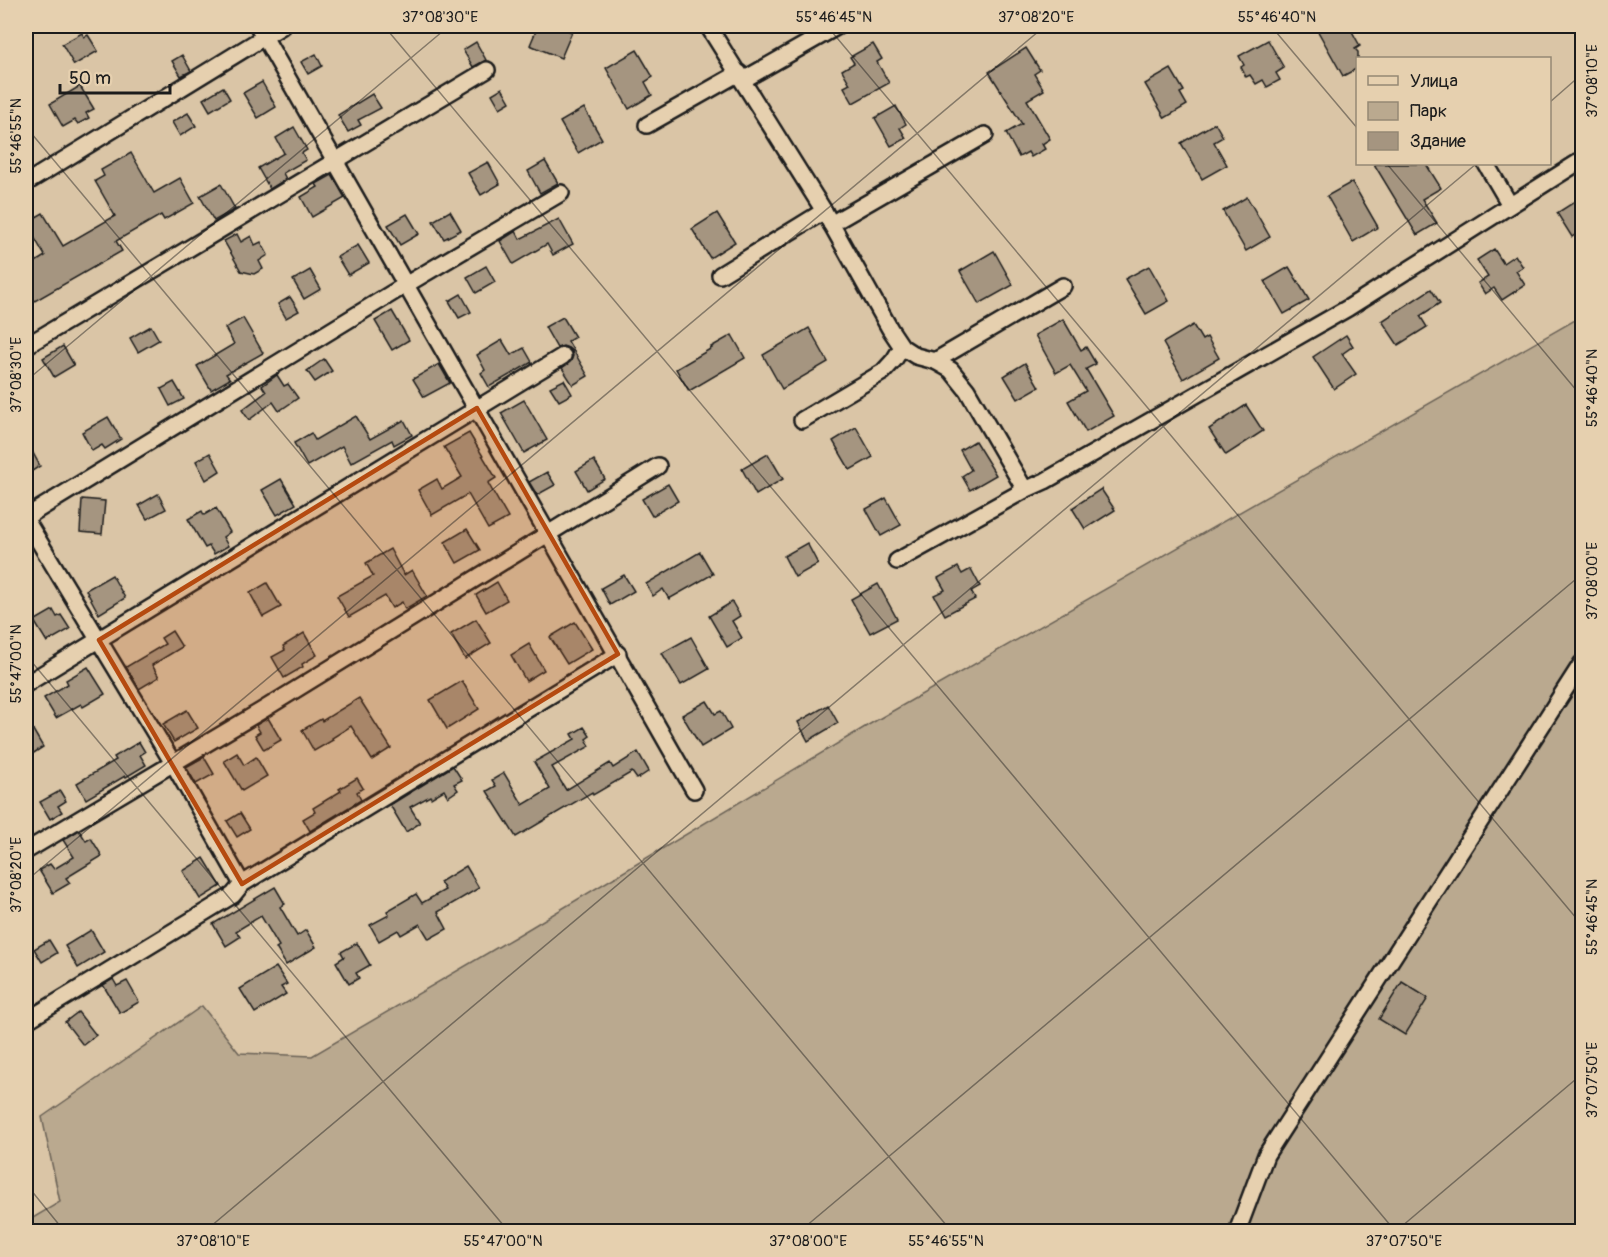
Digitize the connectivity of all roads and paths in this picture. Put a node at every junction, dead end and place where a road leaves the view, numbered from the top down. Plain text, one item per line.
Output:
1 (282, 26) edge
2 (708, 26) edge
3 (838, 26) edge
4 (262, 31) edge
5 (487, 70) dead end
6 (741, 76) junction
7 (647, 125) dead end
8 (985, 135) dead end
9 (1582, 160) edge
10 (336, 161) junction
11 (1487, 165) edge
12 (26, 183) edge
13 (561, 193) dead end
14 (1510, 205) junction
15 (828, 217) junction
16 (720, 275) dead end
17 (407, 284) junction
18 (1063, 286) dead end
19 (26, 346) edge
20 (902, 347) junction
21 (563, 356) dead end
22 (935, 361) junction
23 (477, 408) junction
24 (802, 420) dead end
25 (658, 465) dead end
26 (1025, 490) junction
27 (26, 518) edge
28 (547, 533) junction
29 (897, 561) dead end
30 (99, 640) junction
31 (618, 654) junction
32 (1582, 663) edge
33 (26, 684) edge
34 (173, 762) junction
35 (694, 790) dead end
36 (26, 851) edge
37 (242, 884) junction
38 (26, 1021) edge
39 (1237, 1232) edge

1 - 4 street
2 - 6 street
3 - 6 street
4 - 10 street
4 - 12 street
5 - 10 street
6 - 7 street
6 - 15 street
8 - 15 street
9 - 14 street
10 - 17 street
10 - 19 street
11 - 14 street
13 - 17 street
14 - 26 street
15 - 16 street
15 - 20 street
17 - 23 street
17 - 27 street
18 - 22 street
20 - 22 street
20 - 24 street
21 - 23 street
22 - 26 street
23 - 28 street
23 - 30 street
25 - 28 street
26 - 29 street
27 - 30 street
28 - 31 street
28 - 34 street
30 - 33 street
30 - 34 street
31 - 35 street
31 - 37 street
32 - 39 street
34 - 36 street
34 - 37 street
37 - 38 street

